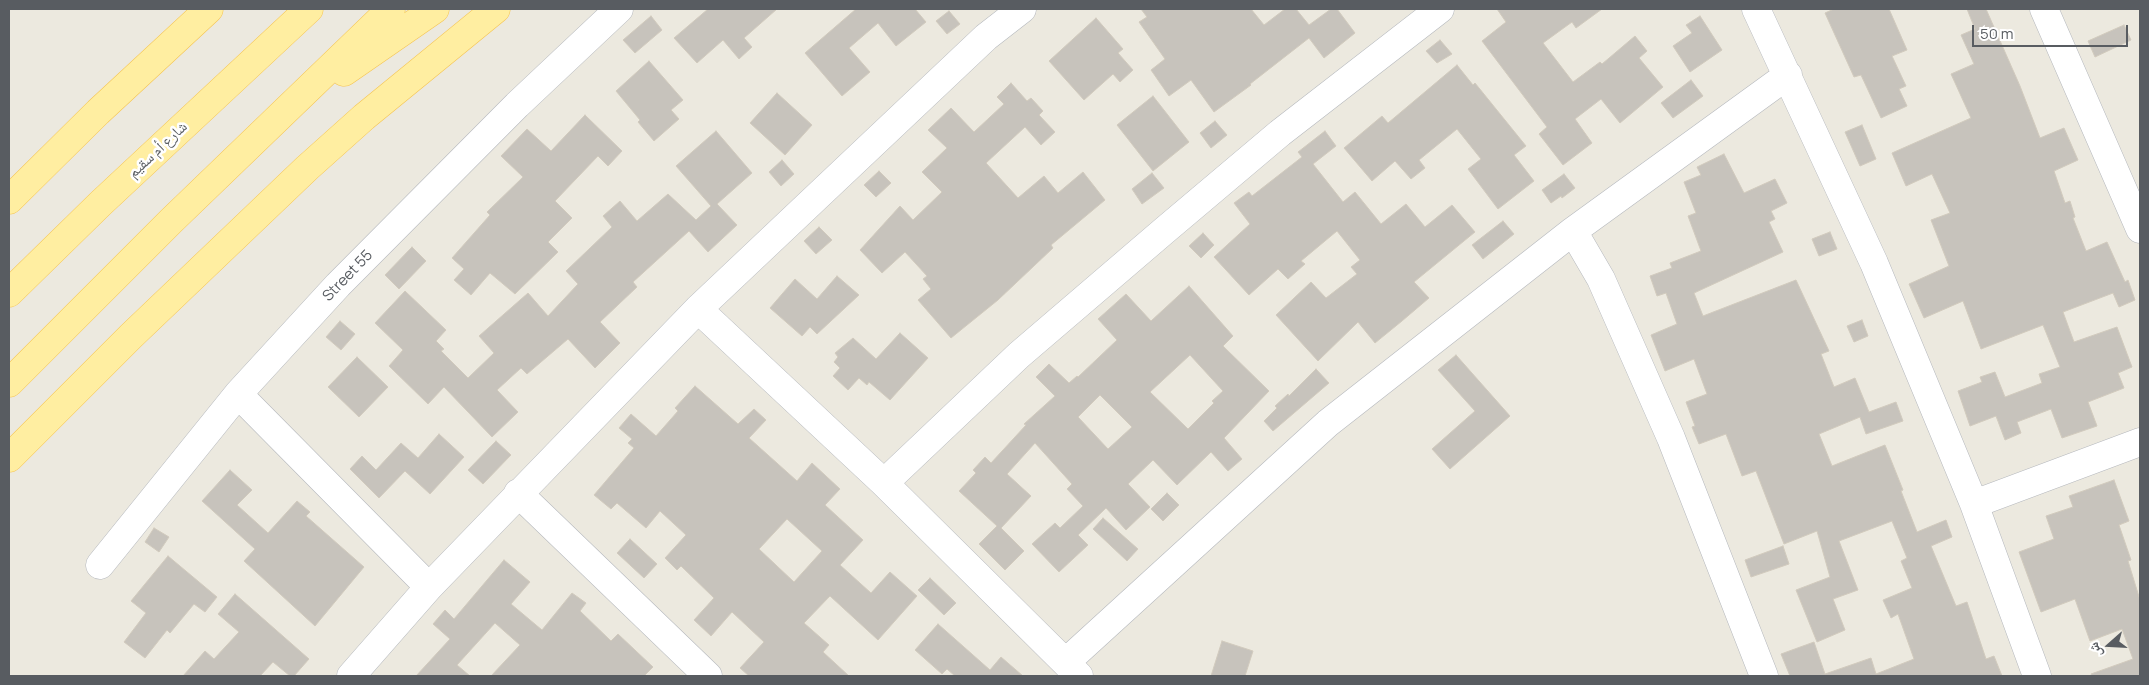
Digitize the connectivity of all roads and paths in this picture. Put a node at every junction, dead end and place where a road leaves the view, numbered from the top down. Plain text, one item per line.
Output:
1 (209, 9) edge
2 (309, 9) edge
3 (391, 9) edge
4 (435, 9) edge
5 (496, 9) edge
6 (619, 9) edge
7 (1022, 9) edge
8 (1440, 9) edge
9 (1756, 9) edge
10 (2044, 9) edge
11 (1788, 75) junction
12 (286, 109) junction
13 (9, 200) edge
14 (2140, 229) edge
15 (1574, 231) junction
16 (9, 293) edge
17 (698, 309) junction
18 (9, 383) edge
19 (238, 394) junction
20 (2140, 442) edge
21 (9, 458) edge
22 (884, 483) junction
23 (518, 493) junction
24 (1974, 504) junction
25 (100, 566) dead end
26 (429, 587) junction
27 (1073, 669) edge
28 (351, 676) edge
29 (708, 676) edge
30 (1764, 676) edge
31 (2037, 676) edge

1 - 13 main road
2 - 16 main road, شارع أم سقيم
3 - 12 main road
4 - 12 main road
5 - 21 main road
6 - 19 street, Street 55
7 - 17 street
8 - 22 street
9 - 11 street
10 - 14 street
11 - 15 street
11 - 24 street
12 - 18 main road
15 - 27 street
15 - 30 street
17 - 22 street
17 - 23 street
19 - 25 street, Street 55
19 - 26 street
20 - 24 street
22 - 27 street
23 - 26 street
23 - 29 street
24 - 31 street
26 - 28 street

